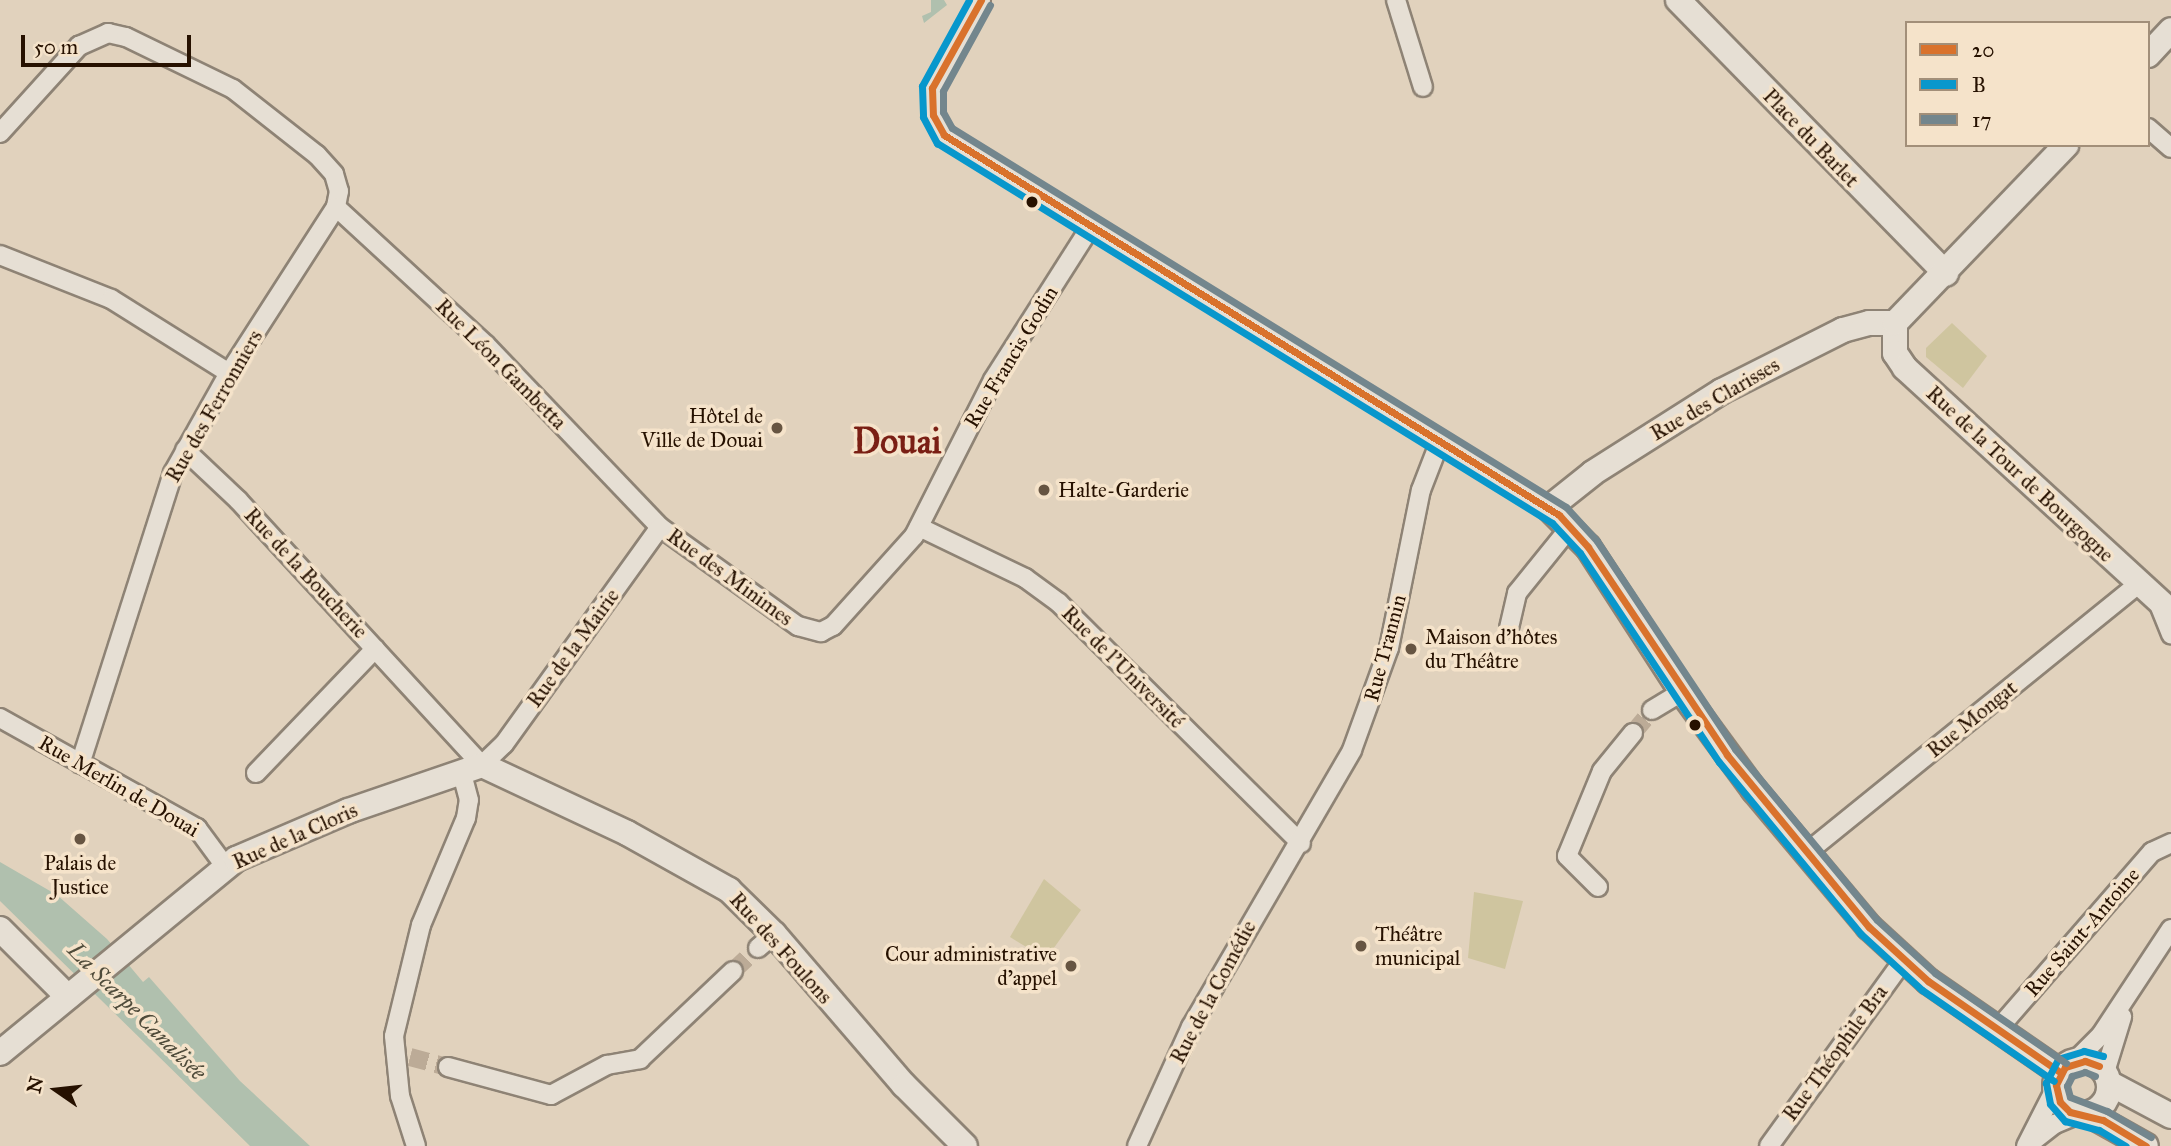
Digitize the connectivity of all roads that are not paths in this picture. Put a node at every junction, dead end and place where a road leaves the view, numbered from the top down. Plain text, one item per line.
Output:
1 (981, 0) edge
2 (1396, 0) edge
3 (1678, 0) edge
4 (2171, 30) edge
5 (2150, 53) edge
6 (1423, 87) dead end
7 (2150, 130) edge
8 (0, 133) edge
9 (2064, 147) edge
10 (2171, 148) edge
11 (336, 207) junction
12 (1090, 228) junction
13 (0, 255) edge
14 (1946, 274) junction
15 (1895, 323) junction
16 (229, 373) junction
17 (1440, 441) junction
18 (185, 450) junction
19 (1549, 508) junction
20 (1572, 526) junction
21 (660, 527) junction
22 (919, 527) junction
23 (2139, 584) junction
24 (2165, 607) edge
25 (1509, 628) dead end
26 (2171, 635) edge
27 (375, 649) junction
28 (1682, 692) junction
29 (1652, 710) tunnel mouth
30 (0, 718) edge
31 (1633, 733) tunnel mouth
32 (80, 764) junction
33 (472, 769) junction
34 (256, 773) dead end
35 (1301, 843) junction
36 (2171, 843) edge
37 (1805, 854) junction
38 (225, 866) junction
39 (1598, 887) dead end
40 (0, 929) edge
41 (2171, 929) edge
42 (1903, 961) junction
43 (733, 971) tunnel mouth
44 (2131, 990) junction
45 (75, 991) junction
46 (1998, 1029) junction
47 (0, 1052) edge
48 (448, 1067) tunnel mouth
49 (2064, 1074) junction
50 (2107, 1078) junction
51 (2084, 1114) junction
52 (2171, 1116) edge
53 (416, 1146) edge
54 (965, 1146) edge
55 (1137, 1146) edge
56 (1769, 1146) edge
57 (2027, 1146) edge
58 (2146, 1146) edge

1 - 12 street
2 - 6 street
3 - 14 street, Place du Barlet
4 - 5 street
7 - 10 street
8 - 11 street, Rue des Ferronniers
9 - 14 street
11 - 16 street, Rue des Ferronniers
11 - 21 street, Rue Léon Gambetta
12 - 17 street
12 - 22 street, Rue Francis Godin
13 - 16 street
14 - 15 street
15 - 19 street, Rue des Clarisses
15 - 23 street, Rue de la Tour de Bourgogne
16 - 18 street, Rue des Ferronniers
17 - 19 street
17 - 35 street, Rue Trannin
18 - 27 street, Rue de la Boucherie
18 - 32 street, Rue des Ferronniers
19 - 20 street
20 - 25 street
20 - 28 street
21 - 22 street, Rue des Minimes
21 - 33 street, Rue de la Mairie
22 - 35 street, Rue de l'Université
23 - 24 street, Rue de la Tour de Bourgogne
23 - 37 street, Rue Mongat
24 - 26 street
27 - 33 street, Rue de la Boucherie
27 - 34 street
28 - 29 street
28 - 37 street
30 - 32 street, Rue Merlin de Douai
31 - 39 street
32 - 38 street, Rue Merlin de Douai
33 - 38 street, Rue de la Cloris
33 - 53 street
33 - 54 street, Rue des Foulons
35 - 55 street, Rue de la Comédie
36 - 46 street, Rue Saint-Antoine
37 - 42 street
38 - 45 street, Rue de la Cloris
40 - 45 street
41 - 44 street
42 - 46 street
42 - 56 street, Rue Théophile Bra
43 - 48 street
44 - 49 street
44 - 50 street
45 - 47 street, Rue de la Cloris
46 - 49 street
49 - 50 street
49 - 51 street
49 - 57 street
50 - 51 street
50 - 52 street
51 - 57 street
51 - 58 street

